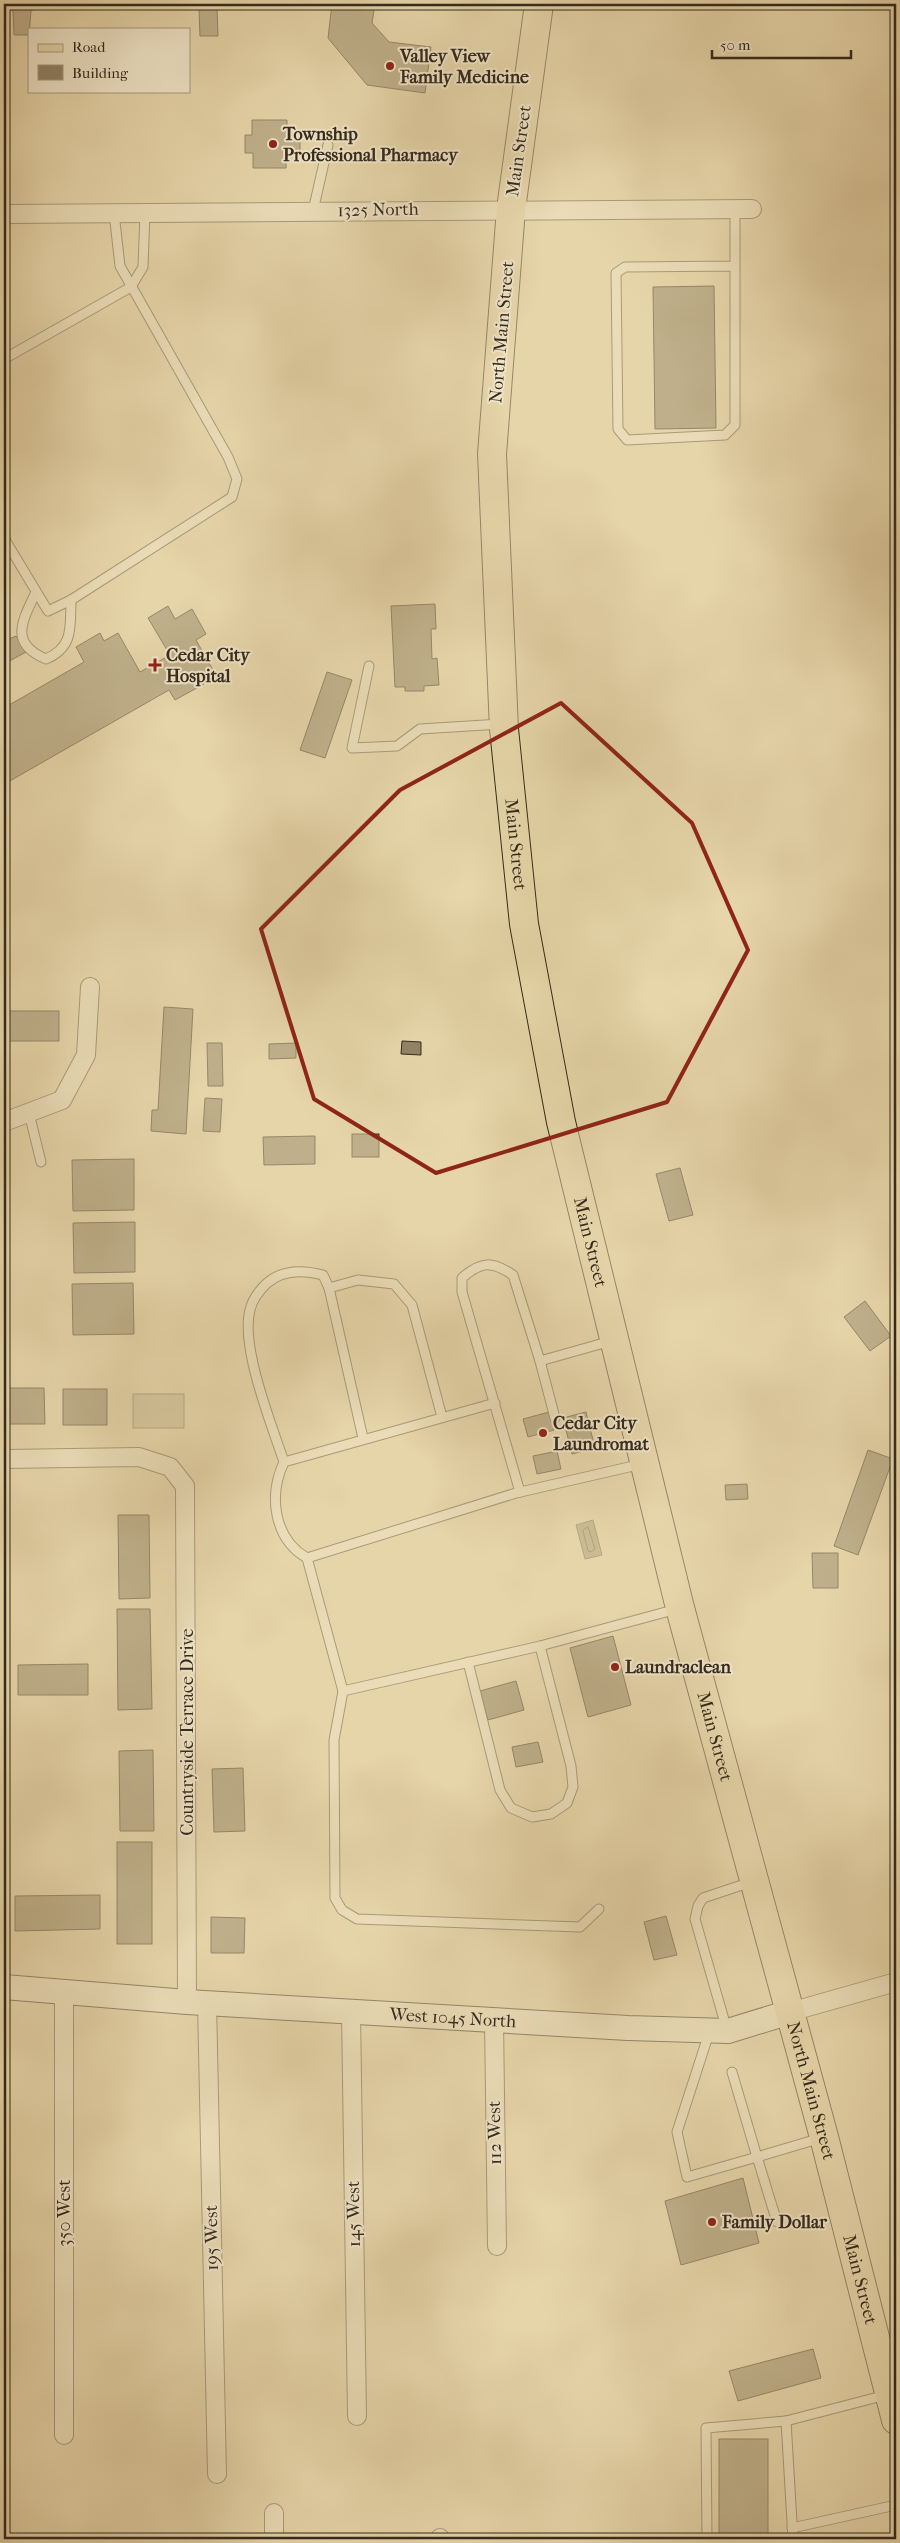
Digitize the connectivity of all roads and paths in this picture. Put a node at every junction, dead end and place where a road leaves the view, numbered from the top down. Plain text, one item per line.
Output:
1 (539, 4) edge
2 (328, 144) dead end
3 (511, 209) junction
4 (743, 209) joint
5 (313, 211) junction
6 (145, 212) junction
7 (114, 213) junction
8 (4, 214) edge
9 (735, 266) junction
10 (131, 286) junction
11 (4, 359) edge
12 (492, 454) joint
13 (4, 538) edge
14 (36, 592) junction
15 (71, 600) junction
16 (369, 666) dead end
17 (504, 724) junction
18 (90, 987) dead end
19 (29, 1113) junction
20 (4, 1122) edge
21 (41, 1162) dead end
22 (329, 1288) junction
23 (614, 1340) junction
24 (540, 1361) junction
25 (495, 1403) junction
26 (442, 1417) junction
27 (555, 1418) dead end
28 (363, 1438) junction
29 (4, 1458) edge
30 (284, 1462) junction
31 (644, 1464) junction
32 (520, 1492) junction
33 (307, 1558) junction
34 (680, 1608) junction
35 (540, 1646) junction
36 (468, 1662) junction
37 (343, 1691) junction
38 (754, 1882) junction
39 (598, 1909) dead end
40 (896, 1982) edge
41 (4, 1987) edge
42 (64, 1991) junction
43 (197, 2002) junction
44 (351, 2012) junction
45 (790, 2012) junction
46 (494, 2020) junction
47 (719, 2030) junction
48 (732, 2072) dead end
49 (824, 2137) junction
50 (757, 2157) junction
51 (832, 2170) joint
52 (777, 2222) dead end
53 (497, 2246) dead end
54 (893, 2407) edge
55 (357, 2416) dead end
56 (786, 2421) junction
57 (64, 2435) dead end
58 (217, 2474) dead end
59 (896, 2505) edge
60 (274, 2513) dead end
61 (792, 2528) junction
62 (274, 2539) edge
63 (707, 2539) edge
64 (793, 2539) edge

1 - 3 main road, Main Street
2 - 5 lane
3 - 4 street, 1325 North
3 - 5 street, 1325 North
3 - 12 main road, North Main Street
4 - 9 lane
5 - 6 street, 1325 North
6 - 7 street, 1325 North
6 - 10 lane
7 - 8 street, 1325 North
7 - 10 lane
9 - 9 lane
10 - 11 lane
10 - 15 lane
12 - 17 main road, Main Street
13 - 14 lane
14 - 15 lane
14 - 15 lane
16 - 17 lane
17 - 23 main road, Main Street
18 - 19 street
19 - 20 street
19 - 21 lane
22 - 26 lane
22 - 28 lane
22 - 30 lane
23 - 24 lane
23 - 31 main road, Main Street
24 - 25 lane
24 - 27 lane
25 - 26 lane
25 - 32 lane
26 - 28 lane
28 - 30 lane
29 - 43 street, Countryside Terrace Drive
30 - 33 lane
31 - 32 lane
31 - 34 main road, Main Street
32 - 33 lane
33 - 37 lane
34 - 35 lane
34 - 38 main road, Main Street
35 - 36 lane
35 - 36 lane
36 - 37 lane
37 - 39 lane
38 - 45 main road, Main Street
38 - 47 lane
40 - 45 street, West 1045 North
41 - 42 main road, West 1045 North
42 - 43 main road, West 1045 North
42 - 57 street, 350 West
43 - 44 main road, West 1045 North
43 - 58 street, 195 West
44 - 46 main road, West 1045 North
44 - 55 street, 145 West
45 - 47 main road, West 1045 North
45 - 49 main road, North Main Street
46 - 47 main road, West 1045 North
46 - 53 street, 112 West
47 - 50 lane
48 - 50 lane
49 - 50 lane
49 - 51 main road, North Main Street
50 - 52 lane
51 - 54 main road, Main Street
54 - 56 lane
56 - 61 lane
56 - 63 lane
59 - 61 lane
60 - 62 street
61 - 64 lane

